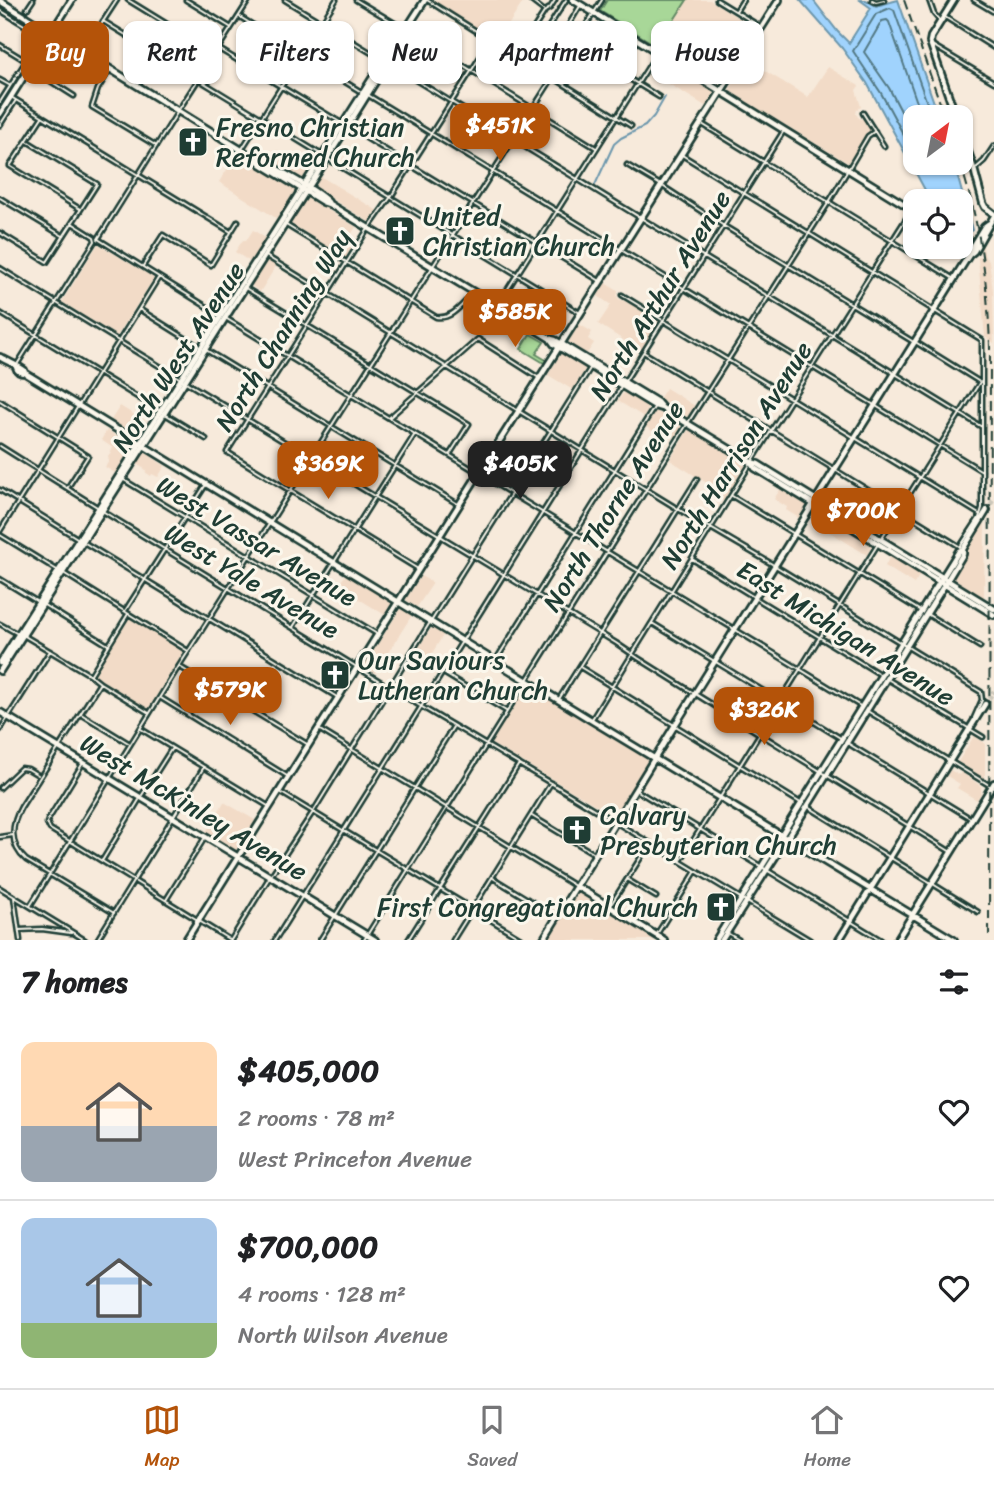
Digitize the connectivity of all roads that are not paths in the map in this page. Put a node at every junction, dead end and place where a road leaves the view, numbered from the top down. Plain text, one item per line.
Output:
1 (33, 0) edge
2 (72, 0) edge
3 (117, 0) edge
4 (128, 0) edge
5 (186, 0) edge
6 (249, 0) edge
7 (285, 0) edge
8 (336, 0) edge
9 (356, 0) edge
10 (426, 0) edge
11 (530, 0) edge
12 (555, 0) edge
13 (566, 0) edge
14 (573, 0) edge
15 (602, 0) edge
16 (717, 0) edge
17 (743, 0) edge
18 (779, 0) edge
19 (872, 0) edge
20 (884, 0) edge
21 (929, 0) edge
22 (954, 0) edge
23 (974, 0) edge
24 (0, 2) edge
25 (581, 5) junction
26 (27, 9) dead end
27 (0, 10) edge
28 (545, 11) junction
29 (736, 12) junction
30 (994, 12) edge
31 (594, 13) junction
32 (239, 16) junction
33 (943, 19) junction
34 (31, 21) edge
35 (59, 21) edge
36 (104, 21) edge
37 (162, 21) edge
38 (247, 21) edge
39 (319, 21) edge
40 (323, 21) edge
41 (391, 21) edge
42 (412, 21) edge
43 (539, 21) edge
44 (552, 21) edge
45 (571, 21) edge
46 (589, 21) edge
47 (751, 21) edge
48 (21, 23) edge
49 (764, 25) edge
50 (231, 28) junction
51 (476, 31) edge
52 (222, 43) edge
53 (0, 44) edge
54 (931, 45) junction
55 (651, 48) edge
56 (994, 48) edge
57 (222, 50) edge
58 (21, 58) edge
59 (651, 63) edge
60 (462, 64) edge
61 (476, 64) edge
62 (21, 69) edge
63 (110, 69) joint
64 (472, 70) junction
65 (0, 79) edge
66 (993, 80) edge
67 (21, 84) edge
68 (55, 84) edge
69 (195, 84) edge
70 (204, 84) edge
71 (349, 84) edge
72 (370, 84) edge
73 (420, 84) edge
74 (550, 84) edge
75 (561, 84) edge
76 (638, 84) junction
77 (711, 84) edge
78 (726, 84) edge
79 (10, 86) junction
80 (281, 86) junction
81 (722, 91) junction
82 (365, 94) junction
83 (74, 96) dead end
84 (659, 97) dead end
85 (13, 99) junction
86 (0, 103) edge
87 (451, 103) junction
88 (952, 105) edge
89 (534, 108) junction
90 (178, 111) junction
91 (863, 113) dead end
92 (0, 114) edge
93 (42, 117) junction
94 (617, 117) junction
95 (261, 119) junction
96 (701, 124) junction
97 (0, 125) edge
98 (345, 126) junction
99 (631, 126) dead end
100 (785, 130) junction
101 (875, 131) junction
102 (430, 134) junction
103 (513, 140) junction
104 (27, 141) junction
105 (156, 146) junction
106 (884, 146) dead end
107 (994, 146) edge
108 (597, 148) junction
109 (241, 150) junction
110 (681, 154) junction
111 (325, 157) junction
112 (765, 162) junction
113 (627, 165) dead end
114 (410, 166) junction
115 (973, 166) edge
116 (848, 169) junction
117 (974, 169) junction
118 (493, 172) junction
119 (137, 175) junction
120 (577, 179) junction
121 (662, 186) junction
122 (305, 189) junction
123 (745, 194) junction
124 (0, 198) edge
125 (390, 198) junction
126 (829, 202) junction
127 (903, 203) edge
128 (473, 204) junction
129 (80, 209) junction
130 (557, 211) junction
131 (994, 215) edge
132 (641, 219) junction
133 (238, 220) dead end
134 (72, 223) junction
135 (285, 224) junction
136 (724, 226) junction
137 (903, 226) edge
138 (369, 228) junction
139 (231, 232) junction
140 (0, 233) edge
141 (808, 234) junction
142 (63, 236) junction
143 (452, 236) junction
144 (97, 239) junction
145 (892, 241) junction
146 (537, 243) junction
147 (973, 248) edge
148 (620, 250) junction
149 (263, 254) junction
150 (704, 258) junction
151 (967, 259) edge
152 (347, 262) junction
153 (789, 265) junction
154 (142, 267) junction
155 (432, 267) junction
156 (0, 268) edge
157 (872, 273) junction
158 (517, 275) junction
159 (159, 277) junction
160 (954, 279) junction
161 (600, 282) junction
162 (243, 286) junction
163 (684, 289) junction
164 (327, 293) junction
165 (474, 293) junction
166 (622, 295) dead end
167 (769, 297) junction
168 (411, 301) junction
169 (56, 303) junction
170 (852, 304) junction
171 (497, 306) junction
172 (139, 309) junction
173 (935, 310) junction
174 (0, 313) edge
175 (580, 314) junction
176 (223, 317) junction
177 (664, 321) junction
178 (307, 324) junction
179 (748, 329) junction
180 (391, 332) junction
181 (36, 334) junction
182 (832, 336) junction
183 (119, 341) junction
184 (915, 342) junction
185 (560, 345) junction
186 (203, 348) junction
187 (644, 352) junction
188 (287, 356) junction
189 (0, 357) edge
190 (728, 360) junction
191 (371, 364) junction
192 (16, 367) junction
193 (447, 367) junction
194 (591, 367) junction
195 (812, 368) junction
196 (100, 373) junction
197 (610, 373) junction
198 (895, 374) junction
199 (539, 377) junction
200 (183, 380) junction
201 (981, 382) junction
202 (624, 384) junction
203 (267, 387) junction
204 (708, 392) junction
205 (418, 393) junction
206 (351, 395) junction
207 (792, 399) junction
208 (0, 401) edge
209 (656, 404) junction
210 (79, 406) junction
211 (874, 406) junction
212 (519, 411) junction
213 (163, 412) junction
214 (960, 414) junction
215 (248, 418) junction
216 (389, 418) junction
217 (688, 423) junction
218 (332, 426) junction
219 (982, 427) junction
220 (551, 430) junction
221 (771, 431) junction
222 (415, 434) junction
223 (59, 438) junction
224 (854, 438) junction
225 (206, 439) dead end
226 (142, 445) junction
227 (0, 446) edge
228 (940, 446) junction
229 (583, 450) junction
230 (449, 455) junction
231 (312, 458) junction
232 (751, 463) junction
233 (396, 466) junction
234 (38, 470) junction
235 (614, 470) junction
236 (834, 470) junction
237 (982, 471) junction
238 (479, 473) junction
239 (121, 478) junction
240 (919, 478) junction
241 (697, 479) dead end
242 (206, 484) junction
243 (67, 488) junction
244 (647, 489) junction
245 (0, 490) edge
246 (290, 491) junction
247 (512, 493) junction
248 (731, 496) junction
249 (376, 497) junction
250 (814, 501) junction
251 (18, 502) junction
252 (459, 505) junction
253 (100, 509) junction
254 (678, 509) junction
255 (900, 510) junction
256 (987, 510) dead end
257 (544, 512) junction
258 (981, 515) junction
259 (185, 517) junction
260 (270, 523) junction
261 (711, 527) junction
262 (355, 530) junction
263 (971, 531) junction
264 (575, 532) junction
265 (0, 533) edge
266 (794, 535) junction
267 (440, 536) junction
268 (970, 538) junction
269 (81, 540) junction
270 (880, 541) junction
271 (962, 548) junction
272 (165, 549) junction
273 (608, 552) junction
274 (249, 555) junction
275 (472, 556) junction
276 (691, 558) junction
277 (335, 562) junction
278 (775, 565) junction
279 (419, 570) junction
280 (639, 571) junction
281 (61, 572) junction
282 (859, 574) junction
283 (504, 575) junction
284 (0, 579) edge
285 (145, 580) junction
286 (944, 581) junction
287 (229, 588) junction
288 (671, 591) junction
289 (314, 595) junction
290 (536, 595) junction
291 (755, 597) junction
292 (398, 601) junction
293 (41, 603) junction
294 (840, 605) junction
295 (994, 609) edge
296 (126, 613) junction
297 (924, 613) junction
298 (568, 614) junction
299 (994, 614) edge
300 (209, 620) junction
301 (431, 621) junction
302 (652, 622) junction
303 (0, 624) edge
304 (293, 628) junction
305 (735, 630) junction
306 (21, 634) junction
307 (601, 634) junction
308 (377, 635) junction
309 (819, 637) junction
310 (463, 640) junction
311 (904, 644) junction
312 (108, 645) junction
313 (980, 647) dead end
314 (50, 651) junction
315 (188, 652) junction
316 (632, 653) junction
317 (496, 660) junction
318 (715, 662) junction
319 (0, 663) edge
320 (179, 666) junction
321 (357, 667) junction
322 (580, 667) junction
323 (799, 669) junction
324 (0, 671) edge
325 (443, 674) junction
326 (90, 675) junction
327 (883, 677) junction
328 (527, 680) junction
329 (100, 683) junction
330 (389, 686) junction
331 (611, 686) junction
332 (695, 693) junction
333 (160, 697) junction
334 (338, 697) junction
335 (559, 700) junction
336 (779, 701) junction
337 (985, 704) tunnel mouth
338 (422, 707) junction
339 (864, 708) junction
340 (0, 712) edge
341 (507, 712) junction
342 (80, 714) junction
343 (149, 714) junction
344 (8, 717) junction
345 (591, 720) junction
346 (675, 725) junction
347 (454, 726) junction
348 (140, 728) junction
349 (971, 728) junction
350 (318, 729) junction
351 (0, 730) edge
352 (759, 733) junction
353 (983, 737) dead end
354 (844, 741) junction
355 (131, 745) junction
356 (308, 745) junction
357 (486, 745) junction
358 (58, 748) junction
359 (172, 748) junction
360 (351, 750) junction
361 (654, 758) junction
362 (83, 762) junction
363 (950, 762) junction
364 (519, 764) junction
365 (740, 765) junction
366 (204, 767) junction
367 (383, 769) junction
368 (824, 773) junction
369 (40, 776) junction
370 (288, 776) junction
371 (109, 778) junction
372 (551, 783) junction
373 (993, 786) edge
374 (0, 788) edge
375 (415, 789) junction
376 (635, 789) junction
377 (279, 791) junction
378 (930, 793) junction
379 (720, 797) junction
380 (141, 798) junction
381 (802, 803) junction
382 (269, 806) junction
383 (807, 807) junction
384 (447, 808) junction
385 (313, 812) junction
386 (531, 815) junction
387 (173, 817) junction
388 (972, 819) junction
389 (616, 822) junction
390 (910, 826) junction
391 (479, 828) junction
392 (700, 830) junction
393 (344, 831) junction
394 (13, 835) junction
395 (784, 836) junction
396 (0, 837) edge
397 (206, 837) junction
398 (69, 842) junction
399 (650, 842) junction
400 (512, 847) junction
401 (376, 850) junction
402 (952, 852) junction
403 (596, 855) junction
404 (238, 856) junction
405 (890, 858) junction
406 (681, 861) junction
407 (101, 862) junction
408 (765, 868) junction
409 (408, 870) junction
410 (696, 871) junction
411 (49, 874) junction
412 (270, 876) junction
413 (492, 878) junction
414 (627, 879) junction
415 (134, 881) junction
416 (933, 883) junction
417 (576, 886) junction
418 (0, 888) edge
419 (441, 890) junction
420 (870, 890) junction
421 (302, 896) junction
422 (14, 897) junction
423 (656, 897) dead end
424 (745, 900) junction
425 (166, 901) junction
426 (30, 906) junction
427 (609, 907) junction
428 (473, 909) junction
429 (978, 912) dead end
430 (114, 913) junction
431 (913, 915) junction
432 (335, 916) junction
433 (557, 917) junction
434 (198, 921) junction
435 (851, 922) junction
436 (19, 930) junction
437 (725, 931) junction
438 (75, 934) junction
439 (656, 935) junction
440 (366, 938) edge
441 (20, 940) edge
442 (85, 940) edge
443 (97, 940) edge
444 (186, 940) edge
445 (231, 940) edge
446 (275, 940) edge
447 (320, 940) edge
448 (375, 940) edge
449 (408, 940) edge
450 (453, 940) edge
451 (524, 940) edge
452 (542, 940) edge
453 (664, 940) edge
454 (716, 940) edge
455 (722, 940) edge
456 (739, 940) edge
457 (810, 940) edge
458 (839, 940) edge
459 (881, 940) edge
460 (897, 940) edge
461 (954, 940) edge

1 - 26 street
2 - 35 main road
3 - 36 street
4 - 37 street
5 - 50 street
6 - 32 street
7 - 39 street
8 - 40 street
9 - 41 street
10 - 42 main road, North West Avenue
10 - 51 street
11 - 28 street
12 - 28 street
13 - 44 street
14 - 25 main road
15 - 31 street
16 - 29 street
17 - 29 street
18 - 49 main road
19 - 20 street
21 - 33 street
22 - 33 main road
23 - 30 street
24 - 34 main road
25 - 31 main road
25 - 45 street
27 - 48 street
28 - 43 street
29 - 47 street
31 - 46 street
31 - 55 main road
32 - 38 street
32 - 50 street
33 - 54 main road
33 - 56 street
50 - 52 street
53 - 58 street
54 - 66 street
54 - 88 main road
57 - 80 street
59 - 76 street
60 - 64 street
61 - 64 street
62 - 79 street
63 - 90 main road
63 - 105 street
64 - 87 street
64 - 89 street
65 - 79 street
67 - 85 main road
68 - 83 street
69 - 90 street
70 - 95 street
71 - 82 street
72 - 82 main road, North West Avenue
73 - 87 street
74 - 89 street
75 - 94 street
76 - 84 street
76 - 94 street
77 - 81 main road
78 - 81 main road
79 - 86 street
80 - 95 street
80 - 98 street
81 - 96 main road
81 - 100 main road
82 - 98 main road, North West Avenue
82 - 102 street
85 - 92 main road
85 - 93 street
85 - 97 street
87 - 102 street
87 - 103 street
89 - 103 street
89 - 108 street
90 - 105 street
90 - 109 main road
91 - 101 street
93 - 104 street
93 - 119 street
94 - 99 street
94 - 108 street
95 - 109 street
95 - 111 street
96 - 110 main road
96 - 112 street
98 - 111 main road, North West Avenue
98 - 114 street
100 - 112 street, North Arthur Avenue
100 - 116 main road
101 - 106 street
101 - 116 street, North Thorne Avenue
102 - 114 street
102 - 118 street
103 - 118 street
103 - 120 street
104 - 129 street
104 - 129 street
105 - 119 street
107 - 117 street
108 - 120 street
109 - 122 main road
110 - 121 main road
110 - 123 street
111 - 122 main road, North West Avenue
111 - 125 street
112 - 123 street, North Arthur Avenue
112 - 126 street
113 - 121 street
114 - 125 street
114 - 128 street
115 - 117 main road
116 - 126 street, North Thorne Avenue
116 - 127 main road
117 - 131 main road
118 - 128 street
118 - 130 street
119 - 139 street
119 - 144 street
120 - 130 street
120 - 132 street
121 - 132 main road
121 - 136 street
122 - 135 main road, North West Avenue
122 - 138 main road
122 - 149 main road, North West Avenue
123 - 136 street, North Arthur Avenue
123 - 141 street
124 - 142 street
125 - 138 street, North Channing Way
125 - 143 street
126 - 141 street, North Thorne Avenue
126 - 145 street
128 - 143 street
128 - 146 street
129 - 134 street
130 - 146 street
130 - 148 street
131 - 147 main road
132 - 148 main road
132 - 150 street
133 - 139 street
134 - 142 street
134 - 144 street
135 - 149 main road, North West Avenue
135 - 152 street
136 - 150 street, North Arthur Avenue
136 - 153 street
137 - 145 street, North Harrison Avenue
138 - 152 street, North Channing Way
138 - 155 main road
139 - 154 street
140 - 142 street
141 - 153 street, North Thorne Avenue
141 - 157 street
143 - 155 street
143 - 158 street
144 - 154 street
144 - 169 street
145 - 157 street, North Harrison Avenue
145 - 160 street
146 - 158 street
146 - 161 street
148 - 161 main road
148 - 163 street
149 - 162 main road, North West Avenue
149 - 164 street
150 - 163 street, North Arthur Avenue
150 - 167 street
151 - 160 main road
152 - 164 street, North Channing Way
152 - 168 street
153 - 167 street, North Thorne Avenue
153 - 170 street
154 - 159 street
155 - 165 main road
155 - 168 street
156 - 169 street
157 - 170 street, North Harrison Avenue
157 - 173 street
158 - 171 street
158 - 175 street
159 - 172 street
159 - 176 street
160 - 173 main road
161 - 175 main road
162 - 176 main road, North West Avenue
162 - 178 street
163 - 177 street, North Arthur Avenue
163 - 179 street
164 - 178 street, North Channing Way
164 - 180 street
165 - 168 street
165 - 171 main road
166 - 177 street
167 - 179 street, North Thorne Avenue
167 - 182 street
168 - 180 street
169 - 181 street
169 - 183 street
170 - 182 street, North Harrison Avenue
170 - 184 street
171 - 185 main road
172 - 183 street
172 - 186 street
173 - 184 main road
173 - 201 street
174 - 181 street
175 - 185 main road
176 - 186 main road, North West Avenue
176 - 188 street
177 - 187 street, North Arthur Avenue
177 - 190 street
178 - 188 street, North Channing Way
178 - 191 street
179 - 190 street, North Thorne Avenue
179 - 195 street
180 - 191 street
180 - 193 street
181 - 192 street
181 - 196 street
182 - 195 street, North Harrison Avenue
182 - 198 street
183 - 196 street
183 - 200 street
184 - 198 main road
184 - 201 street
185 - 194 main road
185 - 197 main road
185 - 199 main road
186 - 200 main road, North West Avenue
186 - 203 street
187 - 202 street, North Arthur Avenue
187 - 204 street
188 - 203 street, North Channing Way
188 - 206 street
189 - 192 main road
190 - 204 street, North Thorne Avenue
190 - 207 street
191 - 205 street
191 - 206 street
192 - 210 main road
193 - 199 street
193 - 205 street
193 - 212 street
194 - 197 main road
194 - 202 main road
194 - 220 street
195 - 207 street, North Harrison Avenue
195 - 211 street
196 - 210 street
196 - 213 street
197 - 202 main road
198 - 211 main road
198 - 214 street
199 - 212 main road
200 - 213 main road, North West Avenue
200 - 215 street
201 - 214 street
201 - 219 street
202 - 209 main road
202 - 229 street, North Arthur Avenue
203 - 215 street, North Channing Way
203 - 218 street
204 - 217 street, North Thorne Avenue
204 - 221 street
205 - 216 street
205 - 230 street
206 - 216 street
206 - 218 street
207 - 221 street, North Harrison Avenue
207 - 224 street
208 - 223 street
209 - 217 main road
209 - 235 street
210 - 223 street
210 - 226 main road
211 - 224 main road
211 - 228 street
212 - 220 street
212 - 238 main road
213 - 225 street
213 - 226 main road, North West Avenue
214 - 219 street
214 - 228 street
215 - 231 street
215 - 246 street, North Channing Way
216 - 222 street
217 - 232 main road
217 - 244 street, North Thorne Avenue
218 - 231 street
218 - 233 street
219 - 237 street
220 - 229 street
220 - 247 street
221 - 232 street, North Harrison Avenue
221 - 236 street
222 - 230 street
222 - 233 street
223 - 234 street
223 - 243 street
224 - 236 main road
224 - 240 street
226 - 239 main road, North West Avenue
226 - 242 main road
227 - 234 street, West Yale Avenue
228 - 237 street
228 - 240 street
229 - 235 street
229 - 257 street, North Arthur Avenue
230 - 238 street
231 - 246 street
231 - 249 street
232 - 248 street, North Harrison Avenue
232 - 250 main road
233 - 249 street
233 - 252 street
234 - 243 street, West Yale Avenue
234 - 251 street
235 - 244 street
235 - 264 street
236 - 250 main road
236 - 255 street
237 - 258 street
238 - 247 street
238 - 252 main road
239 - 253 main road, North West Avenue
239 - 259 street, West Vassar Avenue
240 - 255 street
240 - 258 street
241 - 254 street
242 - 259 street
242 - 260 main road
243 - 253 street, West Yale Avenue
244 - 254 street
244 - 273 street, North Thorne Avenue
245 - 251 street
246 - 260 street
246 - 262 street
247 - 257 street
247 - 275 street
248 - 261 street, North Harrison Avenue
248 - 266 street
249 - 262 street
249 - 267 street
250 - 266 main road
250 - 270 main road
251 - 265 street
251 - 269 street
252 - 267 main road
253 - 269 main road, North West Avenue
253 - 272 street, West Yale Avenue
254 - 261 street
254 - 280 street
255 - 270 street
255 - 271 street
256 - 268 main road
257 - 264 street
257 - 283 street, North Arthur Avenue
258 - 263 street
259 - 272 street
259 - 274 street, West Vassar Avenue
260 - 274 street
260 - 277 main road
261 - 276 street, North Harrison Avenue
261 - 278 street
262 - 277 street
262 - 279 street
263 - 268 street
263 - 271 street
264 - 273 street
264 - 290 street
265 - 281 street
266 - 278 main road
266 - 282 street
267 - 275 street
267 - 279 main road
268 - 271 main road
269 - 281 main road, North West Avenue
269 - 285 street
270 - 282 street
270 - 286 main road
271 - 286 main road
272 - 285 street
272 - 287 street, West Yale Avenue
273 - 280 street
273 - 298 street, North Thorne Avenue
274 - 287 street
274 - 289 street, West Vassar Avenue
275 - 283 street
275 - 301 street
276 - 288 street, North Harrison Avenue
276 - 291 street, East Michigan Avenue
277 - 289 street
277 - 292 main road
278 - 291 main road
278 - 294 street
279 - 292 main road
280 - 288 street
280 - 307 street
281 - 293 main road, North West Avenue
281 - 296 street
282 - 294 street
282 - 297 street
283 - 290 street
283 - 310 street, North Arthur Avenue
284 - 293 street
285 - 296 street
285 - 300 street
286 - 295 main road
286 - 297 main road
286 - 299 main road
287 - 300 street
287 - 304 street, West Yale Avenue
288 - 302 street, North Harrison Avenue
288 - 305 street
289 - 304 street
289 - 308 street, West Vassar Avenue
290 - 298 street
290 - 317 street
291 - 305 main road
291 - 309 street, East Michigan Avenue
292 - 301 main road
292 - 308 main road
293 - 306 main road, North West Avenue
293 - 312 street
294 - 309 street
294 - 311 street
296 - 312 street
296 - 315 street
297 - 311 main road
297 - 313 street
298 - 307 street
298 - 328 street, North Thorne Avenue
300 - 315 street
300 - 334 street
301 - 310 main road
301 - 330 street
302 - 316 street, North Harrison Avenue
302 - 318 street
303 - 306 street
304 - 321 street, West Yale Avenue
305 - 318 main road
305 - 323 street
306 - 314 street
306 - 319 main road, North West Avenue
306 - 324 main road, North West Avenue
307 - 316 street
307 - 322 street
308 - 321 main road
309 - 323 street
309 - 327 street, East Michigan Avenue
310 - 317 main road
310 - 325 street, North Arthur Avenue
311 - 327 main road
311 - 349 street
312 - 326 street
314 - 326 street
314 - 344 street
315 - 320 street
316 - 331 street, North Harrison Avenue
316 - 332 street
317 - 328 main road
318 - 332 main road
318 - 336 street
320 - 333 street
320 - 356 street
321 - 330 street, West Yale Avenue
321 - 334 main road
322 - 331 street
322 - 335 street
323 - 336 street
323 - 339 street
325 - 338 street, North Arthur Avenue
325 - 341 street
326 - 329 street
327 - 339 main road
327 - 349 street, East Michigan Avenue
328 - 335 main road
328 - 341 street, North Thorne Avenue
329 - 342 street
329 - 343 street
330 - 338 street, West Yale Avenue
330 - 360 street
331 - 345 street, North Harrison Avenue
331 - 346 street
332 - 346 main road
332 - 352 street
333 - 343 street
333 - 370 street
334 - 350 main road
335 - 345 main road
336 - 352 street
336 - 354 street
337 - 349 main road
338 - 347 street, West Yale Avenue
338 - 367 street, North Arthur Avenue
339 - 354 main road
339 - 363 street
340 - 344 main road, West McKinley Avenue
341 - 357 street, North Thorne Avenue
342 - 355 street
342 - 358 street
343 - 348 street
344 - 351 street
344 - 358 main road, West McKinley Avenue
345 - 361 main road
346 - 361 main road
346 - 365 street
347 - 357 street, West Yale Avenue
347 - 375 street
348 - 355 street
348 - 359 street
349 - 353 street, East Michigan Avenue
349 - 363 main road
350 - 356 main road
350 - 360 street
352 - 365 street
352 - 368 street
354 - 368 main road
354 - 378 street
355 - 371 street
356 - 370 main road
357 - 364 street, West Yale Avenue
357 - 384 street, North Thorne Avenue
358 - 362 main road, West McKinley Avenue
358 - 369 street
359 - 366 street
359 - 380 street
360 - 367 street
360 - 385 street
361 - 376 main road
361 - 379 main road
362 - 371 main road, West McKinley Avenue
362 - 398 street
363 - 373 street
363 - 378 main road
364 - 372 street, West Yale Avenue
364 - 391 street
365 - 379 street
365 - 381 street
366 - 382 street
366 - 387 street
367 - 375 street
367 - 393 street, North Arthur Avenue
368 - 381 main road
368 - 383 main road
368 - 390 street
369 - 374 street
369 - 394 street
370 - 377 main road
371 - 380 main road, West McKinley Avenue
371 - 398 street
372 - 386 street
372 - 389 street, West Yale Avenue
373 - 388 main road
375 - 384 street
375 - 401 street
376 - 389 main road
376 - 392 street
377 - 382 main road
377 - 385 street
378 - 388 street
378 - 390 main road
379 - 392 street
379 - 395 main road
380 - 387 main road, West McKinley Avenue
380 - 407 street
381 - 383 street
381 - 395 main road
382 - 404 main road
383 - 395 main road
383 - 405 street
384 - 391 street
384 - 409 street, North Thorne Avenue
385 - 393 street
385 - 412 street
386 - 400 street
386 - 403 street
387 - 397 main road, West McKinley Avenue
387 - 415 street
388 - 402 main road
389 - 399 street, West Yale Avenue
389 - 403 main road
390 - 402 street
390 - 405 main road
391 - 400 street
391 - 419 street
392 - 406 street
392 - 408 street
393 - 401 street
393 - 421 street, North Arthur Avenue
394 - 396 street
394 - 411 street
395 - 408 main road
395 - 420 main road
397 - 404 main road, West McKinley Avenue
397 - 425 street
398 - 407 street
398 - 411 street
399 - 406 street, West Yale Avenue
399 - 414 street
400 - 413 street
400 - 417 street
401 - 409 street
401 - 432 street
402 - 416 main road
403 - 417 main road
404 - 412 main road, West McKinley Avenue
404 - 434 main road
405 - 416 street
405 - 420 main road
406 - 410 street, West Yale Avenue
407 - 415 street
408 - 424 main road
408 - 435 street
409 - 419 street
409 - 440 street, North Thorne Avenue
410 - 424 street, West Yale Avenue
410 - 439 street
411 - 426 street
411 - 430 street
412 - 421 main road, West McKinley Avenue
412 - 445 street
413 - 428 street
413 - 433 street
414 - 423 street
414 - 427 street
415 - 425 street
415 - 430 street
416 - 429 street
416 - 431 main road
417 - 427 main road
417 - 433 main road
418 - 422 street
419 - 428 street
419 - 449 street
420 - 431 main road
420 - 435 main road
421 - 432 main road, West McKinley Avenue
421 - 446 street, North Arthur Avenue
422 - 426 street
422 - 436 street
424 - 437 main road
424 - 457 street, West Yale Avenue
425 - 434 street
426 - 438 street
427 - 439 main road
428 - 450 street
428 - 451 street
430 - 443 street
431 - 460 main road
431 - 461 main road
432 - 440 main road, West McKinley Avenue
432 - 447 street
433 - 452 main road
434 - 444 main road
434 - 445 street
435 - 458 main road
435 - 459 street
436 - 438 street
436 - 441 street
437 - 454 main road
437 - 455 main road
437 - 456 street
438 - 442 street
439 - 453 main road
440 - 448 main road, West McKinley Avenue

